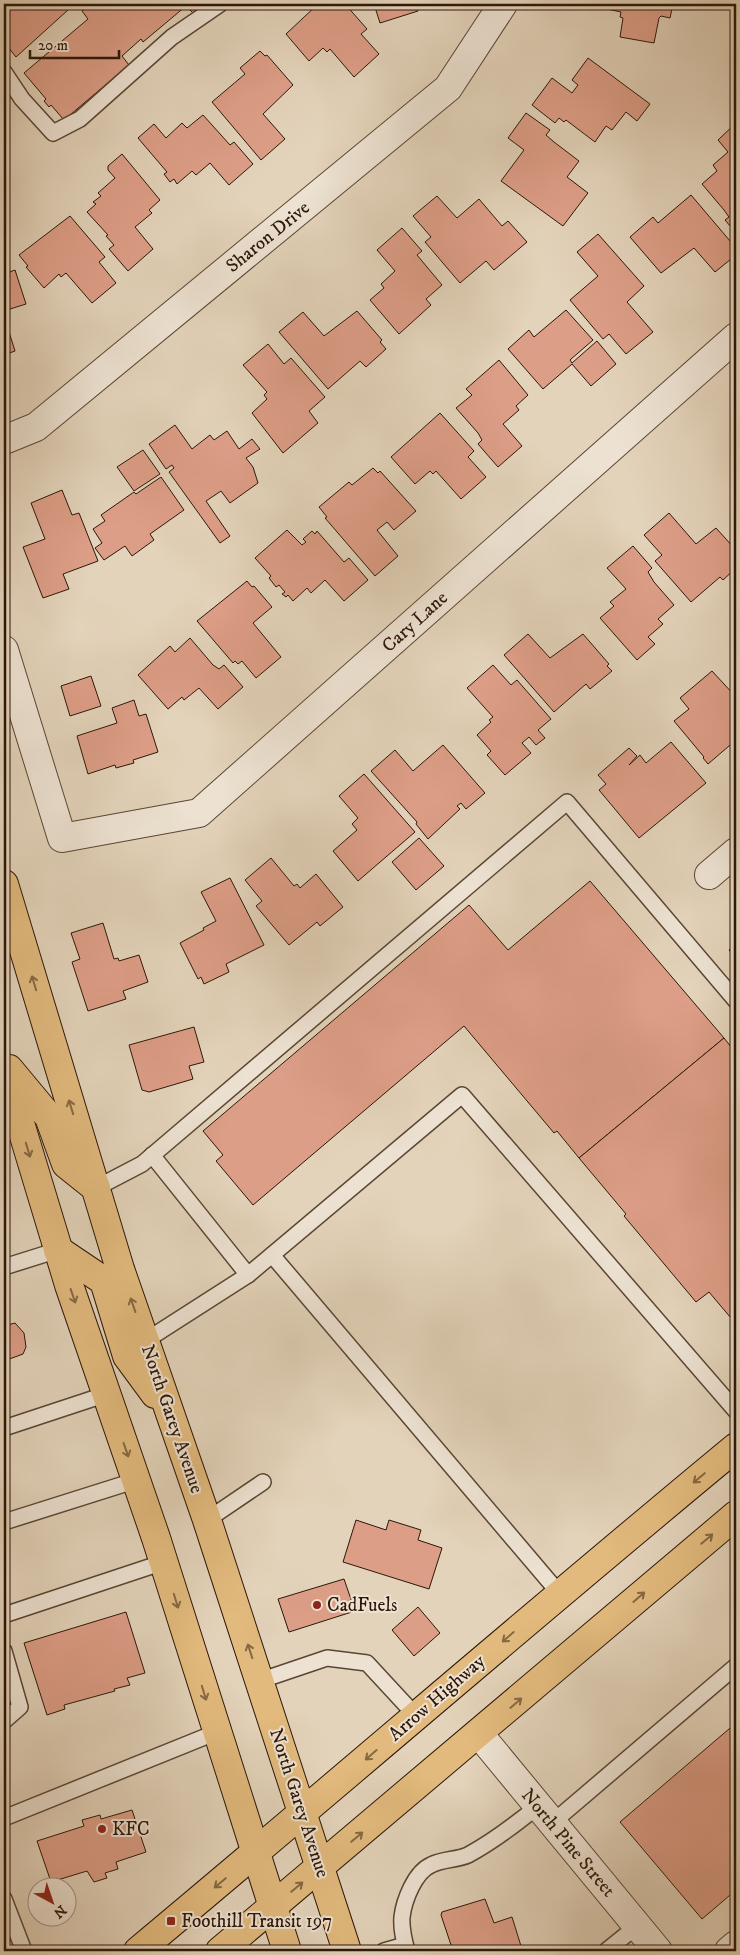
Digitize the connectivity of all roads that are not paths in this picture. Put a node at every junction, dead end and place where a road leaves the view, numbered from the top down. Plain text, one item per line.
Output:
1 (220, 4) edge
2 (503, 4) edge
3 (4, 72) edge
4 (736, 338) edge
5 (4, 440) edge
6 (4, 650) edge
7 (736, 852) edge
8 (709, 875) dead end
9 (4, 884) edge
10 (736, 1000) edge
11 (4, 1063) edge
12 (4, 1070) edge
13 (11, 1121) edge
14 (152, 1155) junction
15 (96, 1188) junction
16 (58, 1250) junction
17 (272, 1255) junction
18 (4, 1267) edge
19 (248, 1275) junction
20 (146, 1341) junction
21 (106, 1394) junction
22 (736, 1410) edge
23 (172, 1417) junction
24 (4, 1428) edge
25 (736, 1446) edge
26 (137, 1480) junction
27 (263, 1482) dead end
28 (736, 1515) edge
29 (207, 1520) junction
30 (4, 1522) edge
31 (164, 1562) junction
32 (559, 1593) junction
33 (4, 1615) edge
34 (4, 1651) edge
35 (736, 1666) edge
36 (259, 1681) junction
37 (416, 1716) junction
38 (4, 1721) edge
39 (217, 1732) junction
40 (479, 1734) junction
41 (302, 1814) junction
42 (545, 1814) junction
43 (4, 1818) edge
44 (257, 1852) junction
45 (320, 1868) junction
46 (4, 1899) edge
47 (274, 1906) junction
48 (637, 1926) junction
49 (736, 1946) edge
50 (406, 1948) edge
51 (24, 1951) edge
52 (138, 1951) edge
53 (220, 1951) edge
54 (287, 1951) edge
55 (347, 1951) edge
56 (384, 1951) edge
57 (606, 1951) edge
58 (658, 1951) edge
59 (730, 1951) edge

1 - 3 lane
2 - 5 street, Sharon Drive
4 - 6 street, Cary Lane
7 - 8 street
15 -> 9 main road, North Garey Avenue
10 - 14 lane
11 - 15 main road
12 - 13 main road
13 -> 16 main road
14 - 15 lane
14 - 19 lane
20 -> 15 main road, North Garey Avenue
16 - 18 lane
16 -> 21 main road
16 - 23 main road
17 - 19 lane
17 - 22 lane
17 - 32 lane
19 - 20 lane
20 - 23 main road, North Garey Avenue
21 - 24 lane
21 -> 26 main road
23 - 29 main road, North Garey Avenue
25 -> 32 main road, Arrow Highway
26 - 30 lane
26 - 31 main road
27 - 29 lane
40 -> 28 main road
36 -> 29 main road, North Garey Avenue
31 - 33 lane
31 -> 39 main road
32 -> 37 main road, Arrow Highway
34 - 38 lane
35 - 42 lane
36 - 37 lane
36 - 41 main road, North Garey Avenue
37 -> 41 main road, Arrow Highway
39 - 43 lane
39 - 44 main road
40 - 42 street, North Pine Street
45 -> 40 main road
41 - 44 main road, Arrow Highway
41 - 45 main road, North Garey Avenue
42 - 48 street, North Pine Street
42 - 50 lane
44 - 47 main road
44 -> 52 main road, Arrow Highway
47 -> 45 main road
45 - 55 main road, North Garey Avenue
46 - 51 lane
47 - 53 main road
47 - 54 main road
48 - 57 lane
48 - 58 street, North Pine Street
49 - 59 street
50 - 56 lane

